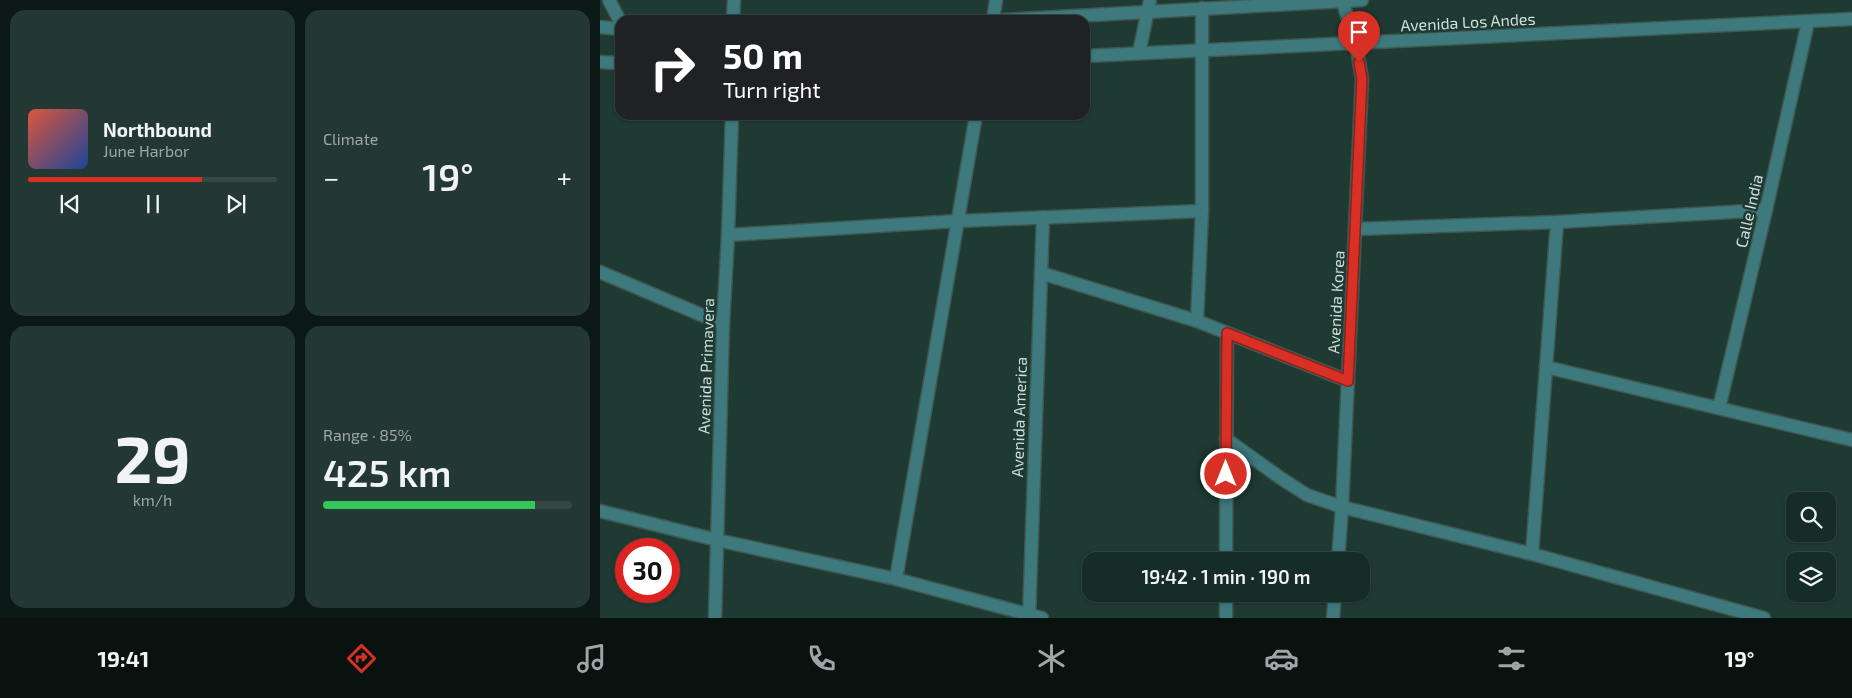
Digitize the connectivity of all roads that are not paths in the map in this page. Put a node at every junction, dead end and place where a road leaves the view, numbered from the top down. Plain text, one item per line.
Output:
1 (609, 0) edge
2 (734, 0) edge
3 (996, 0) edge
4 (1362, 0) edge
5 (1342, 1) edge
6 (1282, 2) edge
7 (1149, 6) edge
8 (1202, 8) junction
9 (617, 15) edge
10 (734, 15) edge
11 (994, 15) edge
12 (1055, 15) edge
13 (1852, 19) edge
14 (1808, 22) junction
15 (600, 28) edge
16 (615, 29) edge
17 (1356, 44) junction
18 (1202, 51) junction
19 (1139, 53) junction
20 (1090, 56) edge
21 (600, 62) edge
22 (615, 63) edge
23 (732, 120) edge
24 (975, 120) edge
25 (1766, 210) junction
26 (1202, 211) junction
27 (1043, 217) junction
28 (958, 221) junction
29 (1557, 222) junction
30 (1356, 229) junction
31 (728, 235) junction
32 (600, 272) edge
33 (1041, 272) junction
34 (1197, 321) junction
35 (723, 324) junction
36 (1227, 333) junction
37 (1546, 367) junction
38 (1348, 381) junction
39 (1719, 408) junction
40 (1226, 439) junction
41 (1852, 440) edge
42 (1342, 507) junction
43 (600, 511) edge
44 (717, 540) junction
45 (1226, 552) edge
46 (1339, 552) edge
47 (1532, 554) junction
48 (896, 579) junction
49 (1226, 602) edge
50 (1334, 602) edge
51 (1029, 616) edge
52 (715, 618) edge
53 (1042, 618) edge
54 (1226, 618) edge
55 (1333, 618) edge
56 (1764, 618) edge

1 - 9 street
2 - 10 street
3 - 11 street
4 - 5 street
5 - 6 street
5 - 17 street, Avenida Korea
6 - 8 street
7 - 8 street
7 - 12 street
7 - 19 street
8 - 18 street
13 - 14 street, Avenida Los Andes
14 - 17 street, Avenida Los Andes
14 - 25 street, Calle India
15 - 16 street
17 - 18 street, Avenida Los Andes
17 - 30 street, Avenida Korea
18 - 19 street, Avenida Los Andes
18 - 26 street
19 - 20 street, Avenida Los Andes
21 - 22 street
23 - 31 street, Avenida Primavera
24 - 28 street
25 - 29 street
25 - 39 street, Calle India
26 - 27 street
26 - 34 street
27 - 28 street
27 - 33 street, Avenida America
28 - 31 street
28 - 48 street
29 - 30 street
29 - 37 street
30 - 38 street, Avenida Korea
31 - 35 street, Avenida Primavera
32 - 35 street
33 - 34 street
33 - 51 street, Avenida America
34 - 36 street
35 - 44 street, Avenida Primavera
36 - 38 street
36 - 40 street
37 - 39 street
37 - 47 street
38 - 42 street, Avenida Korea
39 - 41 street
40 - 42 street
40 - 45 street
42 - 46 street, Avenida Korea
42 - 47 street
43 - 44 street
44 - 48 street
44 - 52 street, Avenida Primavera
47 - 56 street
48 - 51 street
49 - 54 street
50 - 55 street
51 - 53 street

